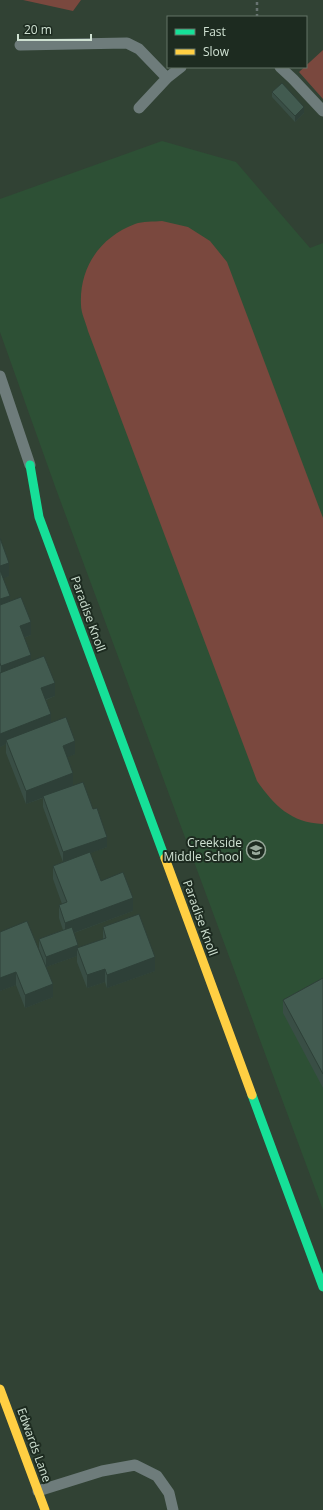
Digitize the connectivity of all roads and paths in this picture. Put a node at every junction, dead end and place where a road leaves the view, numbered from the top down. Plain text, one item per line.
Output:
1 (257, 0) edge
2 (257, 16) edge
3 (20, 45) dead end
4 (180, 68) edge
5 (281, 68) edge
6 (168, 78) junction
7 (139, 108) dead end
8 (323, 112) edge
9 (0, 376) edge
10 (30, 465) joint
11 (323, 1287) edge
12 (0, 1388) edge
13 (38, 1491) junction
14 (45, 1510) edge
15 (173, 1510) edge

1 - 2 path
3 - 6 lane
4 - 6 lane
5 - 8 lane
6 - 7 lane
9 - 10 lane
10 - 11 street, Paradise Knoll
12 - 13 street, Edwards Lane
13 - 14 street, Edwards Lane
13 - 15 lane

